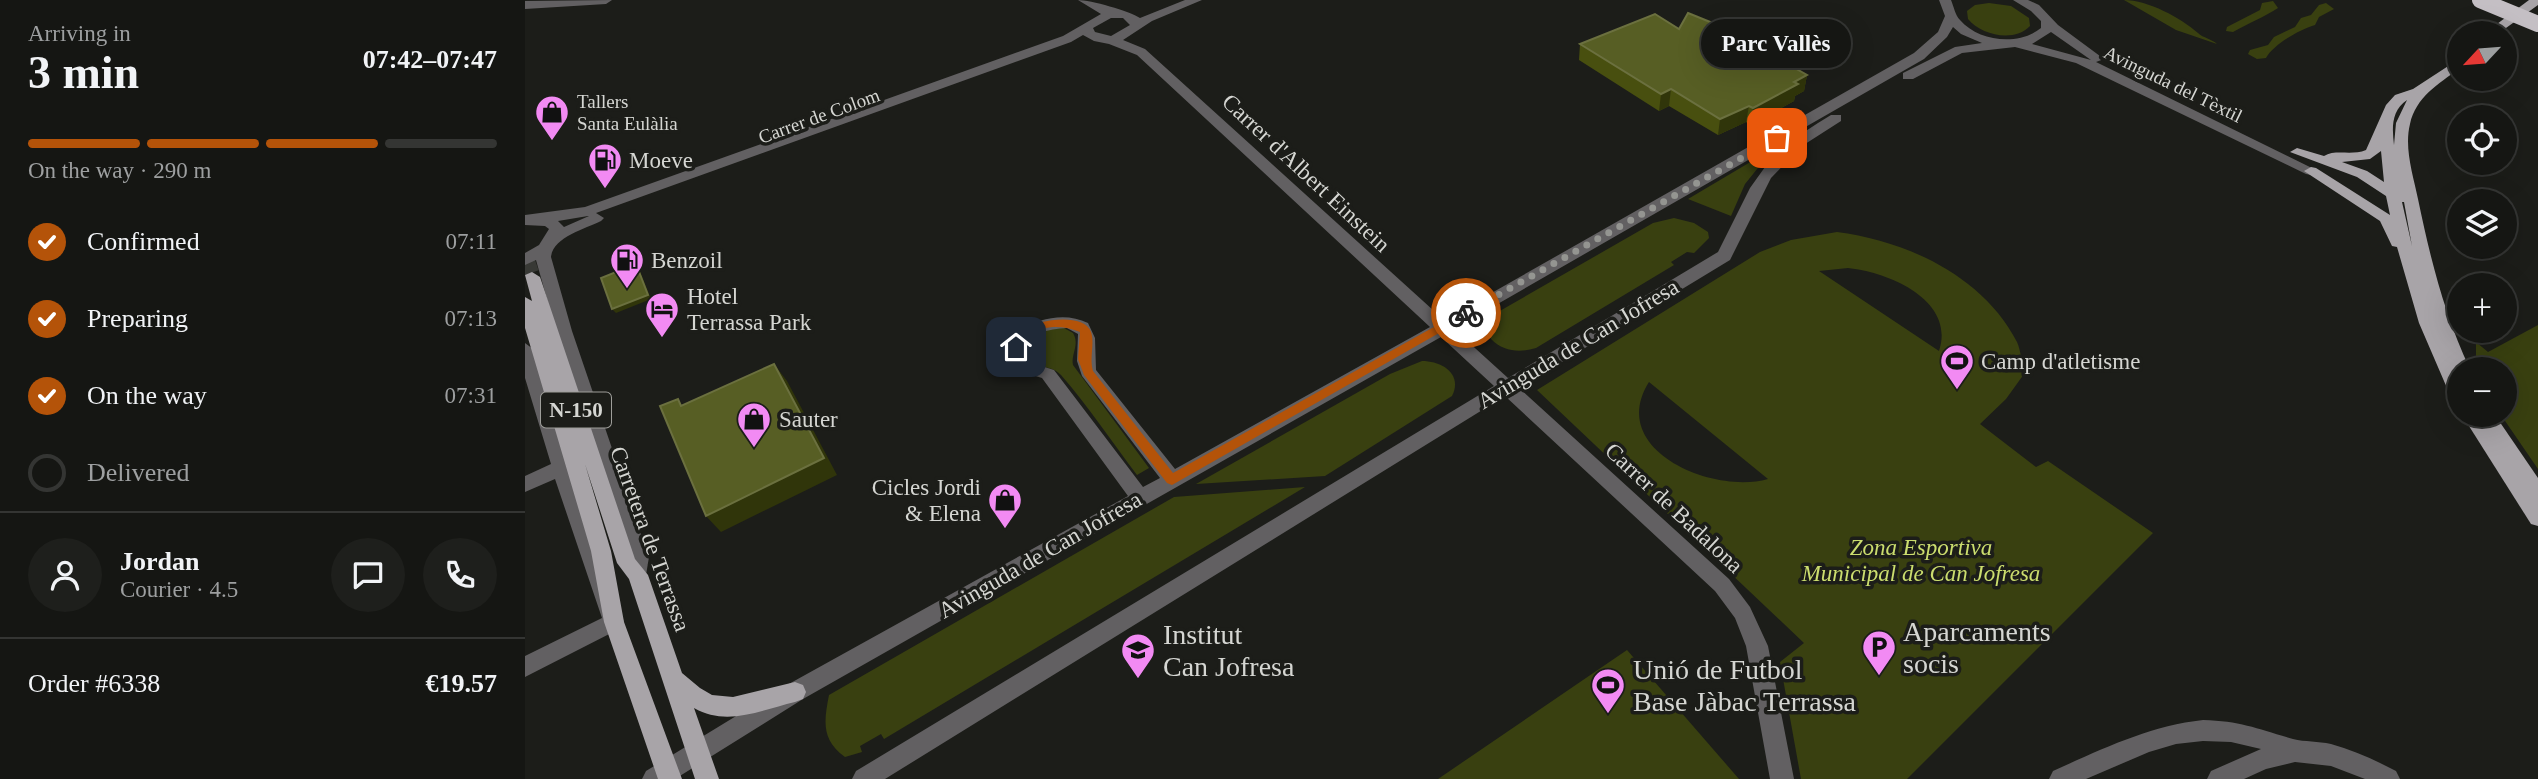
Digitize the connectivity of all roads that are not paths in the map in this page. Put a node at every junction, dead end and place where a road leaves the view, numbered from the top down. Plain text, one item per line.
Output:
1 (607, 0) edge
2 (1175, 0) edge
3 (1196, 0) edge
4 (1959, 0) edge
5 (2019, 0) edge
6 (2480, 0) edge
7 (2511, 0) edge
8 (2537, 0) edge
9 (1085, 1) edge
10 (526, 6) edge
11 (1949, 9) edge
12 (2538, 11) edge
13 (1120, 14) junction
14 (2047, 21) junction
15 (2508, 21) edge
16 (2538, 24) edge
17 (1089, 25) junction
18 (2517, 26) edge
19 (1136, 27) junction
20 (1104, 39) junction
21 (2010, 43) junction
22 (1141, 52) junction
23 (2447, 70) edge
24 (2419, 92) junction
25 (2385, 124) junction
26 (2297, 152) junction
27 (2311, 171) junction
28 (2405, 171) junction
29 (2393, 193) junction
30 (530, 218) edge
31 (2417, 236) junction
32 (549, 244) junction
33 (529, 268) edge
34 (525, 303) edge
35 (1440, 327) junction
36 (2446, 327) edge
37 (525, 351) edge
38 (2449, 357) edge
39 (2452, 357) edge
40 (2457, 357) edge
41 (1506, 387) junction
42 (2479, 427) edge
43 (2484, 427) edge
44 (2494, 427) edge
45 (561, 468) junction
46 (1172, 480) junction
47 (2514, 481) junction
48 (525, 484) edge
49 (2538, 493) edge
50 (1140, 498) junction
51 (2538, 518) edge
52 (638, 575) junction
53 (614, 622) junction
54 (525, 667) edge
55 (671, 675) junction
56 (795, 692) junction
57 (698, 751) junction
58 (2296, 751) junction
59 (664, 777) edge
60 (706, 779) edge
61 (864, 779) edge
62 (1782, 779) edge
63 (2061, 779) edge
64 (2219, 779) edge
65 (2388, 779) edge

1 - 10 street
2 - 13 street
3 - 19 street
4 - 11 street, Avinguda de Can Jofresa
5 - 14 street, Avinguda del Tèxtil
6 - 16 highway, bridge
7 - 12 highway
8 - 15 main road
9 - 13 street
9 - 17 street
11 - 21 street, Avinguda del Tèxtil
11 - 35 street, Avinguda de Can Jofresa
12 - 18 main road
13 - 17 street, Carrer de Colom
13 - 19 street
14 - 21 street
14 - 26 street, Avinguda del Tèxtil
17 - 20 street, Carrer d'Albert Einstein
17 - 30 street, Carrer de Colom
19 - 20 street, Carrer de Colom
19 - 22 street
20 - 22 street, Carrer d'Albert Einstein
20 - 32 street, Carrer de Colom
21 - 27 street, Avinguda del Tèxtil
21 - 41 street, Avinguda de Can Jofresa
22 - 35 street, Carrer d'Albert Einstein
23 - 24 main road
24 - 25 main road
24 - 28 main road
25 - 26 main road
25 - 29 main road
26 - 29 main road
27 - 29 main road
27 - 36 main road
28 - 29 main road
28 - 31 main road
29 - 31 main road
29 - 36 main road
30 - 32 street
31 - 36 main road
32 - 33 street, Carrer de Colom
32 - 52 street
33 - 52 main road, Carretera de Terrassa / N-150
34 - 53 main road, Carretera de Terrassa / N-150
35 - 41 street, Carrer de Badalona
35 - 46 street, Avinguda de Can Jofresa
36 - 38 main road
36 - 39 main road
36 - 40 main road
37 - 45 street
41 - 61 street, Avinguda de Can Jofresa
41 - 62 street, Carrer de Badalona
42 - 47 main road
43 - 47 main road
44 - 49 main road
45 - 48 street
45 - 53 street
46 - 50 street, Avinguda de Can Jofresa
46 - 50 street
47 - 51 main road
50 - 56 street, Avinguda de Can Jofresa
52 - 55 main road, Carretera de Terrassa / N-150
53 - 54 street
53 - 59 main road, Carretera de Terrassa / N-150
55 - 56 main road
55 - 57 main road, Carretera de Terrassa / N-150
56 - 57 street, Avinguda de Can Jofresa
57 - 59 street, Avinguda de Can Jofresa
57 - 60 main road, Carretera de Terrassa / N-150
58 - 63 street
58 - 64 street
58 - 65 street

